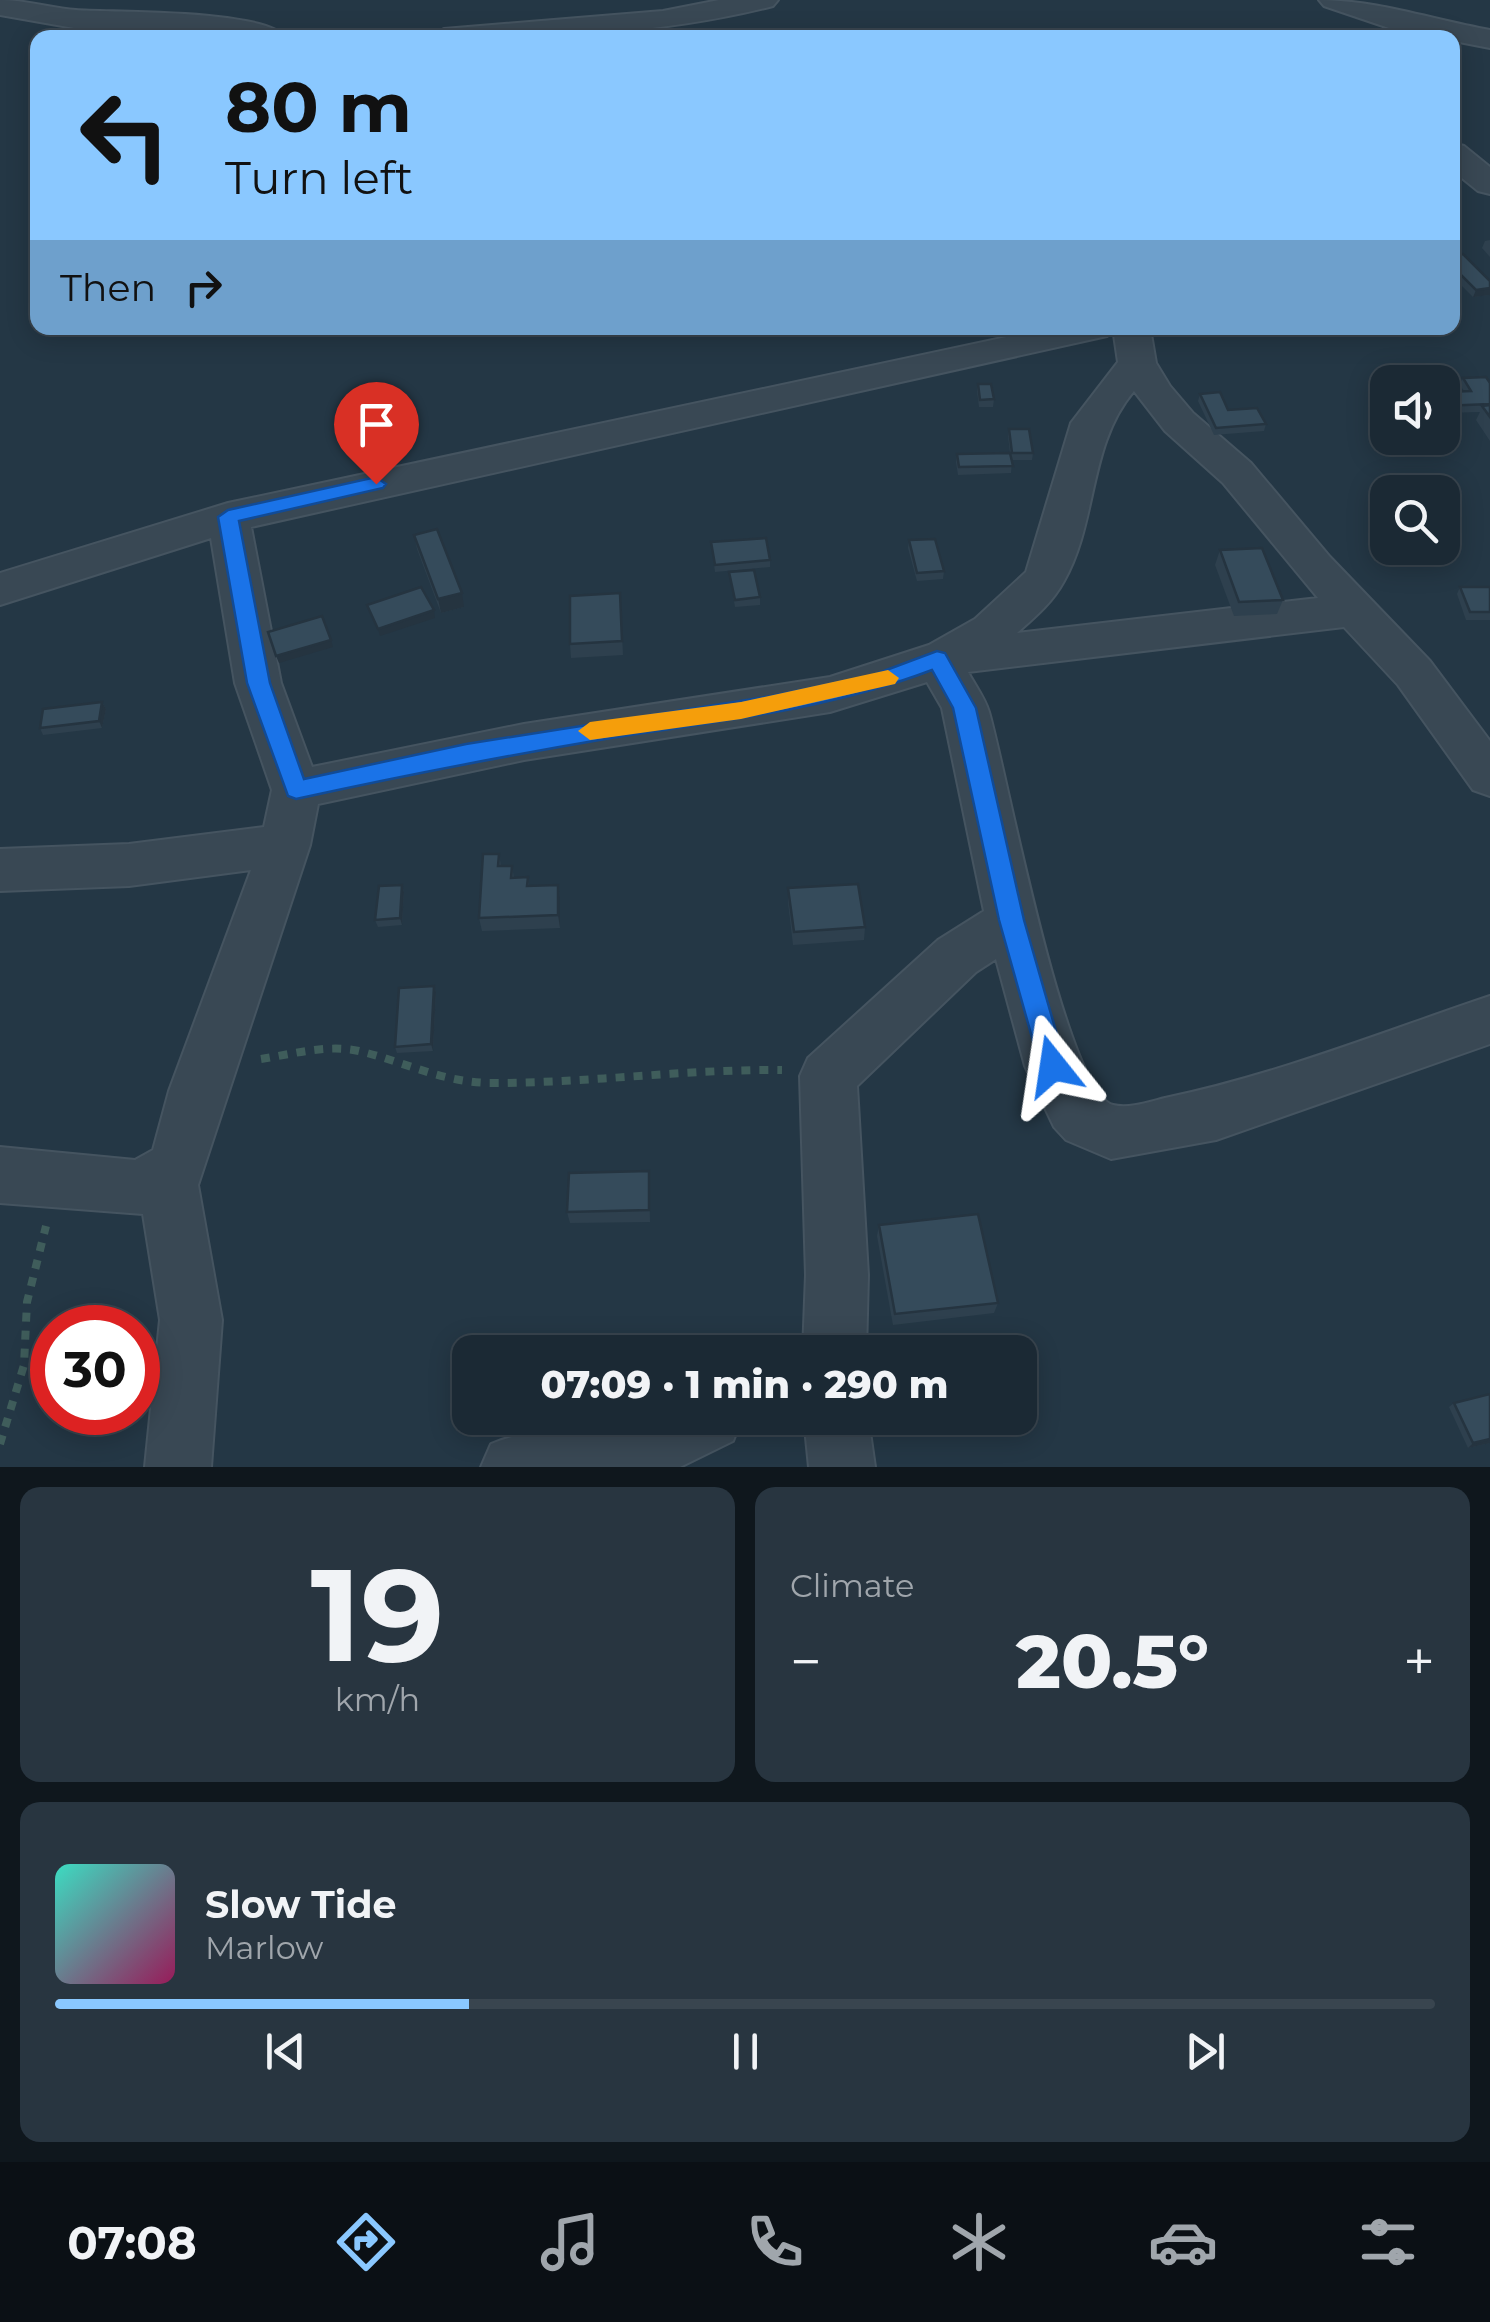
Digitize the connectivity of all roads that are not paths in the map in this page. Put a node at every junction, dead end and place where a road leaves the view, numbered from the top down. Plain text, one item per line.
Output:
1 (763, 0) edge
2 (0, 2) edge
3 (1322, 6) edge
4 (231, 30) edge
5 (541, 30) edge
6 (1445, 30) edge
7 (1460, 151) edge
8 (1460, 157) edge
9 (1490, 157) edge
10 (1490, 184) edge
11 (1066, 335) edge
12 (1134, 346) edge
13 (228, 517) junction
14 (0, 589) edge
15 (1355, 610) junction
16 (937, 659) junction
17 (1490, 777) edge
18 (296, 790) junction
19 (285, 845) junction
20 (0, 870) edge
21 (1012, 920) junction
22 (1490, 1020) edge
23 (0, 1175) edge
24 (166, 1178) junction
25 (834, 1335) edge
26 (671, 1435) edge
27 (838, 1435) edge
28 (178, 1467) edge
29 (514, 1467) edge
30 (842, 1467) edge

1 - 5 street
2 - 4 street
3 - 6 street
7 - 9 street
8 - 10 street
11 - 13 street
12 - 15 street
12 - 16 street
13 - 14 street
13 - 18 street
15 - 16 street
15 - 17 street
16 - 18 street
16 - 21 street
18 - 19 street
19 - 20 street
19 - 24 street
21 - 22 street
21 - 25 street
23 - 24 street
24 - 28 street
26 - 29 street
27 - 30 street

